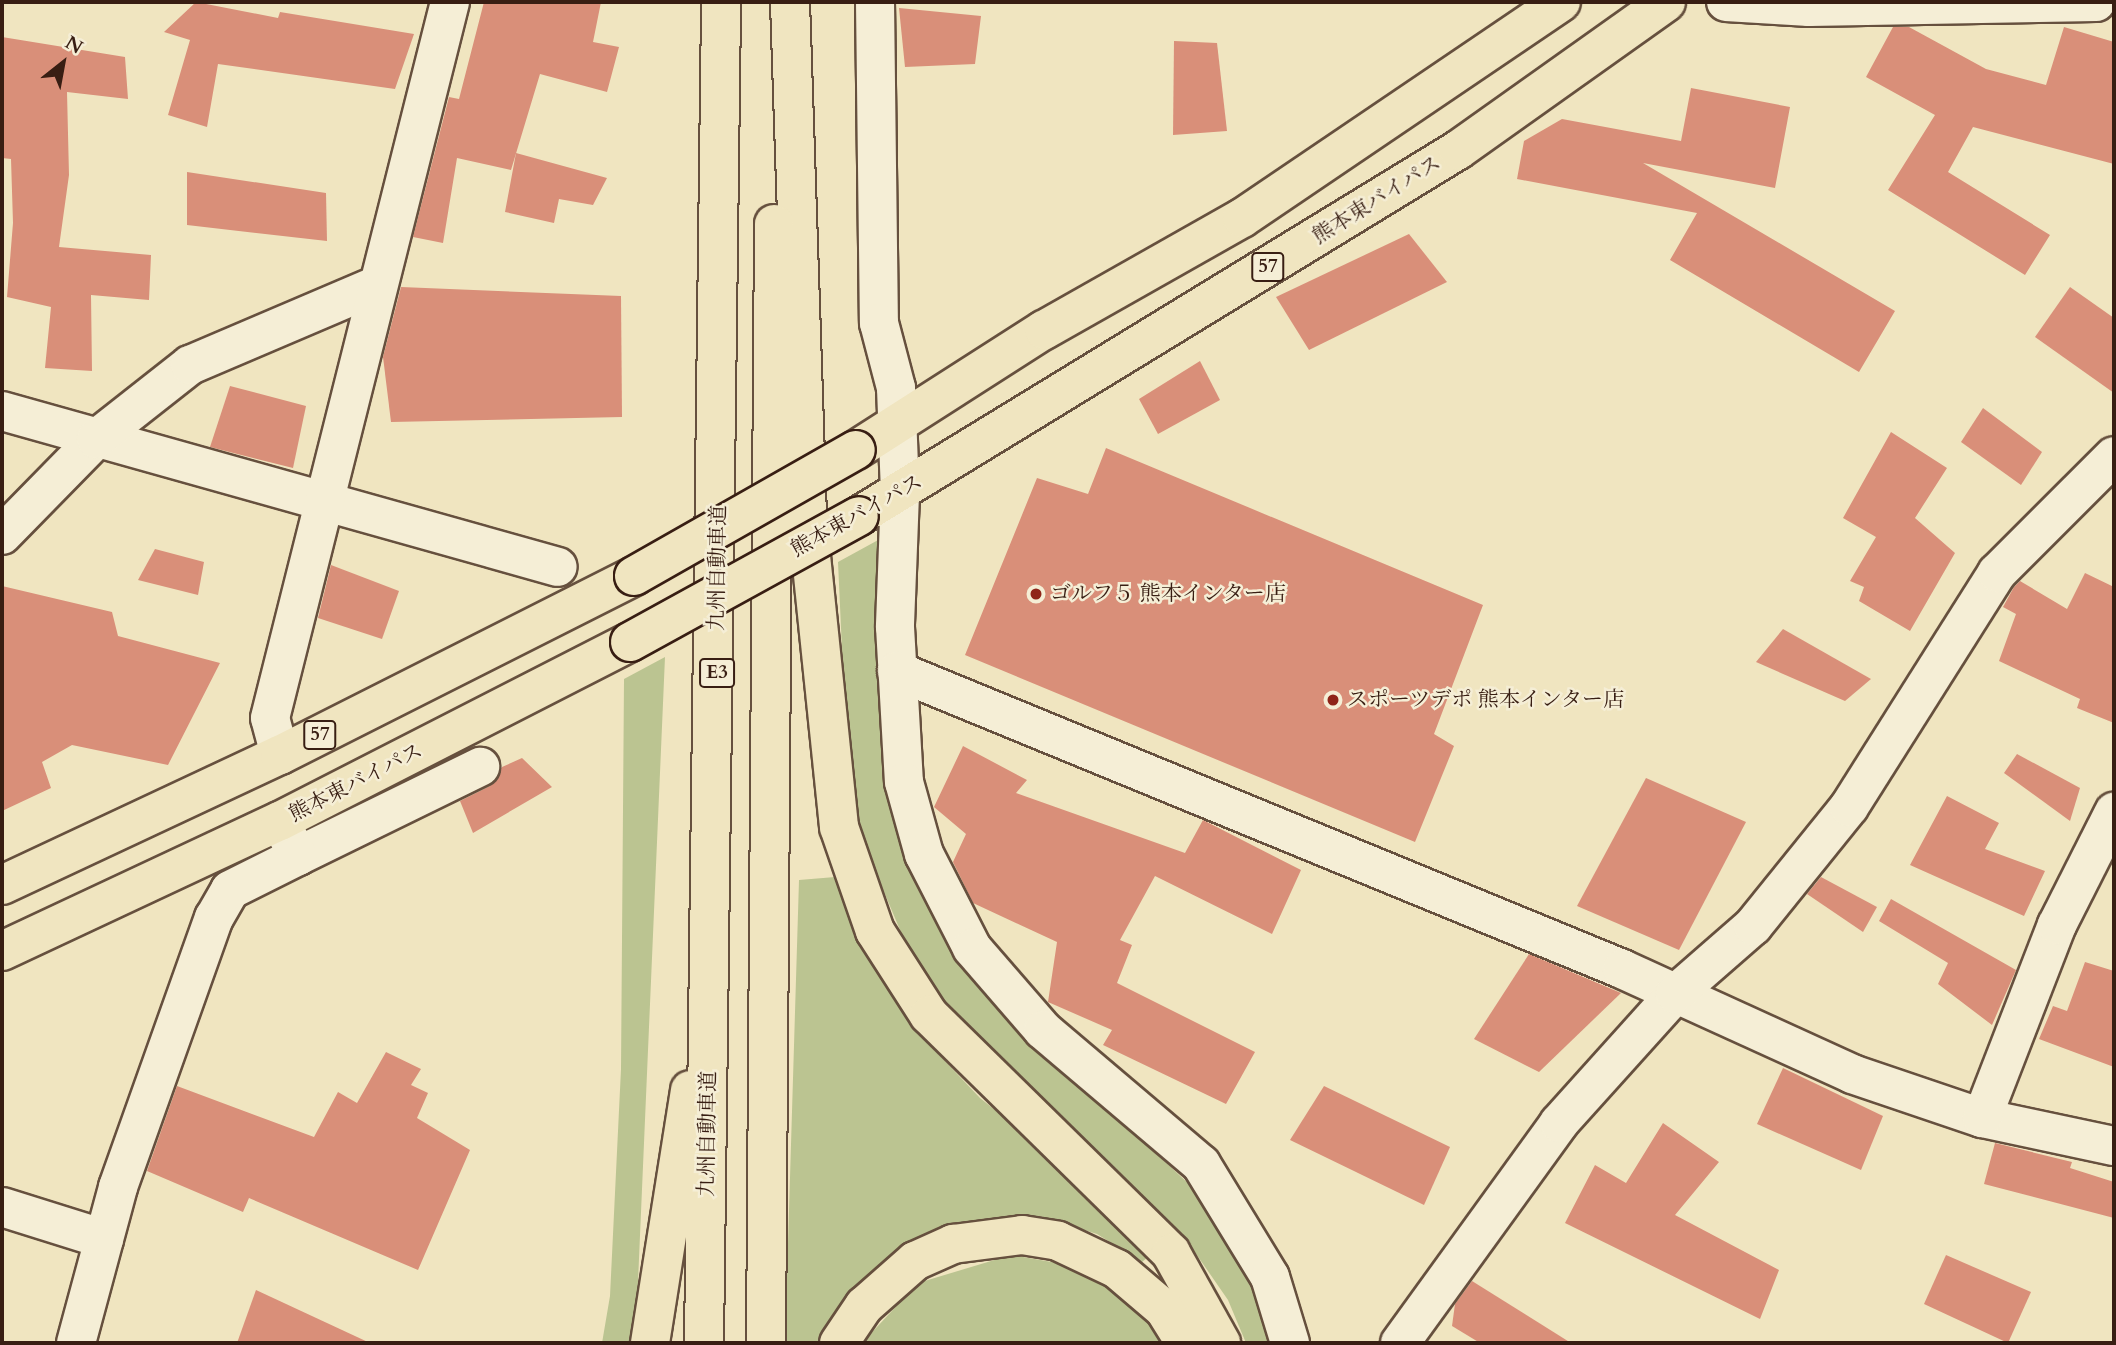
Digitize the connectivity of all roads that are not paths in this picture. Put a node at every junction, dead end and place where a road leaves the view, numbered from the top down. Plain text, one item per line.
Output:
1 (450, 2) edge
2 (720, 2) edge
3 (775, 2) edge
4 (790, 2) edge
5 (875, 2) edge
6 (1561, 2) edge
7 (1666, 2) edge
8 (1726, 2) edge
9 (2095, 2) edge
10 (375, 286) junction
11 (2, 411) edge
12 (897, 427) junction
13 (96, 439) junction
14 (2114, 456) edge
15 (900, 494) junction
16 (328, 502) junction
17 (2, 535) edge
18 (558, 566) dead end
19 (897, 671) junction
20 (279, 755) junction
21 (480, 767) dead end
22 (2114, 812) edge
23 (280, 821) junction
24 (298, 856) junction
25 (2, 885) edge
26 (2, 951) edge
27 (710, 982) junction
28 (1675, 994) junction
29 (1982, 1118) junction
30 (2114, 1146) edge
31 (2, 1207) edge
32 (104, 1240) junction
33 (76, 1343) edge
34 (650, 1343) edge
35 (705, 1343) edge
36 (766, 1343) edge
37 (839, 1343) edge
38 (1185, 1343) edge
39 (1221, 1343) edge
40 (1290, 1343) edge
41 (1399, 1343) edge

1 - 10 street
2 - 27 highway, 九州自動車道 / E3
3 - 36 highway
4 - 39 highway
5 - 12 street
6 - 12 highway, 57
7 - 15 highway, 熊本東バイパス / 57
8 - 9 street
10 - 13 street
10 - 16 street
11 - 13 street
12 - 15 street
12 - 20 highway, 57, bridge
13 - 16 street
13 - 17 street
14 - 28 street
15 - 19 street
15 - 23 highway, 熊本東バイパス / 57, bridge
16 - 18 street
16 - 20 street
19 - 28 street
19 - 40 street
20 - 25 highway, 57
21 - 24 street
22 - 29 street
23 - 24 street
23 - 26 highway, 熊本東バイパス / 57
24 - 32 street
27 - 34 highway
27 - 35 highway, 九州自動車道 / E3
28 - 29 street
28 - 41 street
29 - 30 street
31 - 32 street
32 - 33 street
37 - 38 highway

